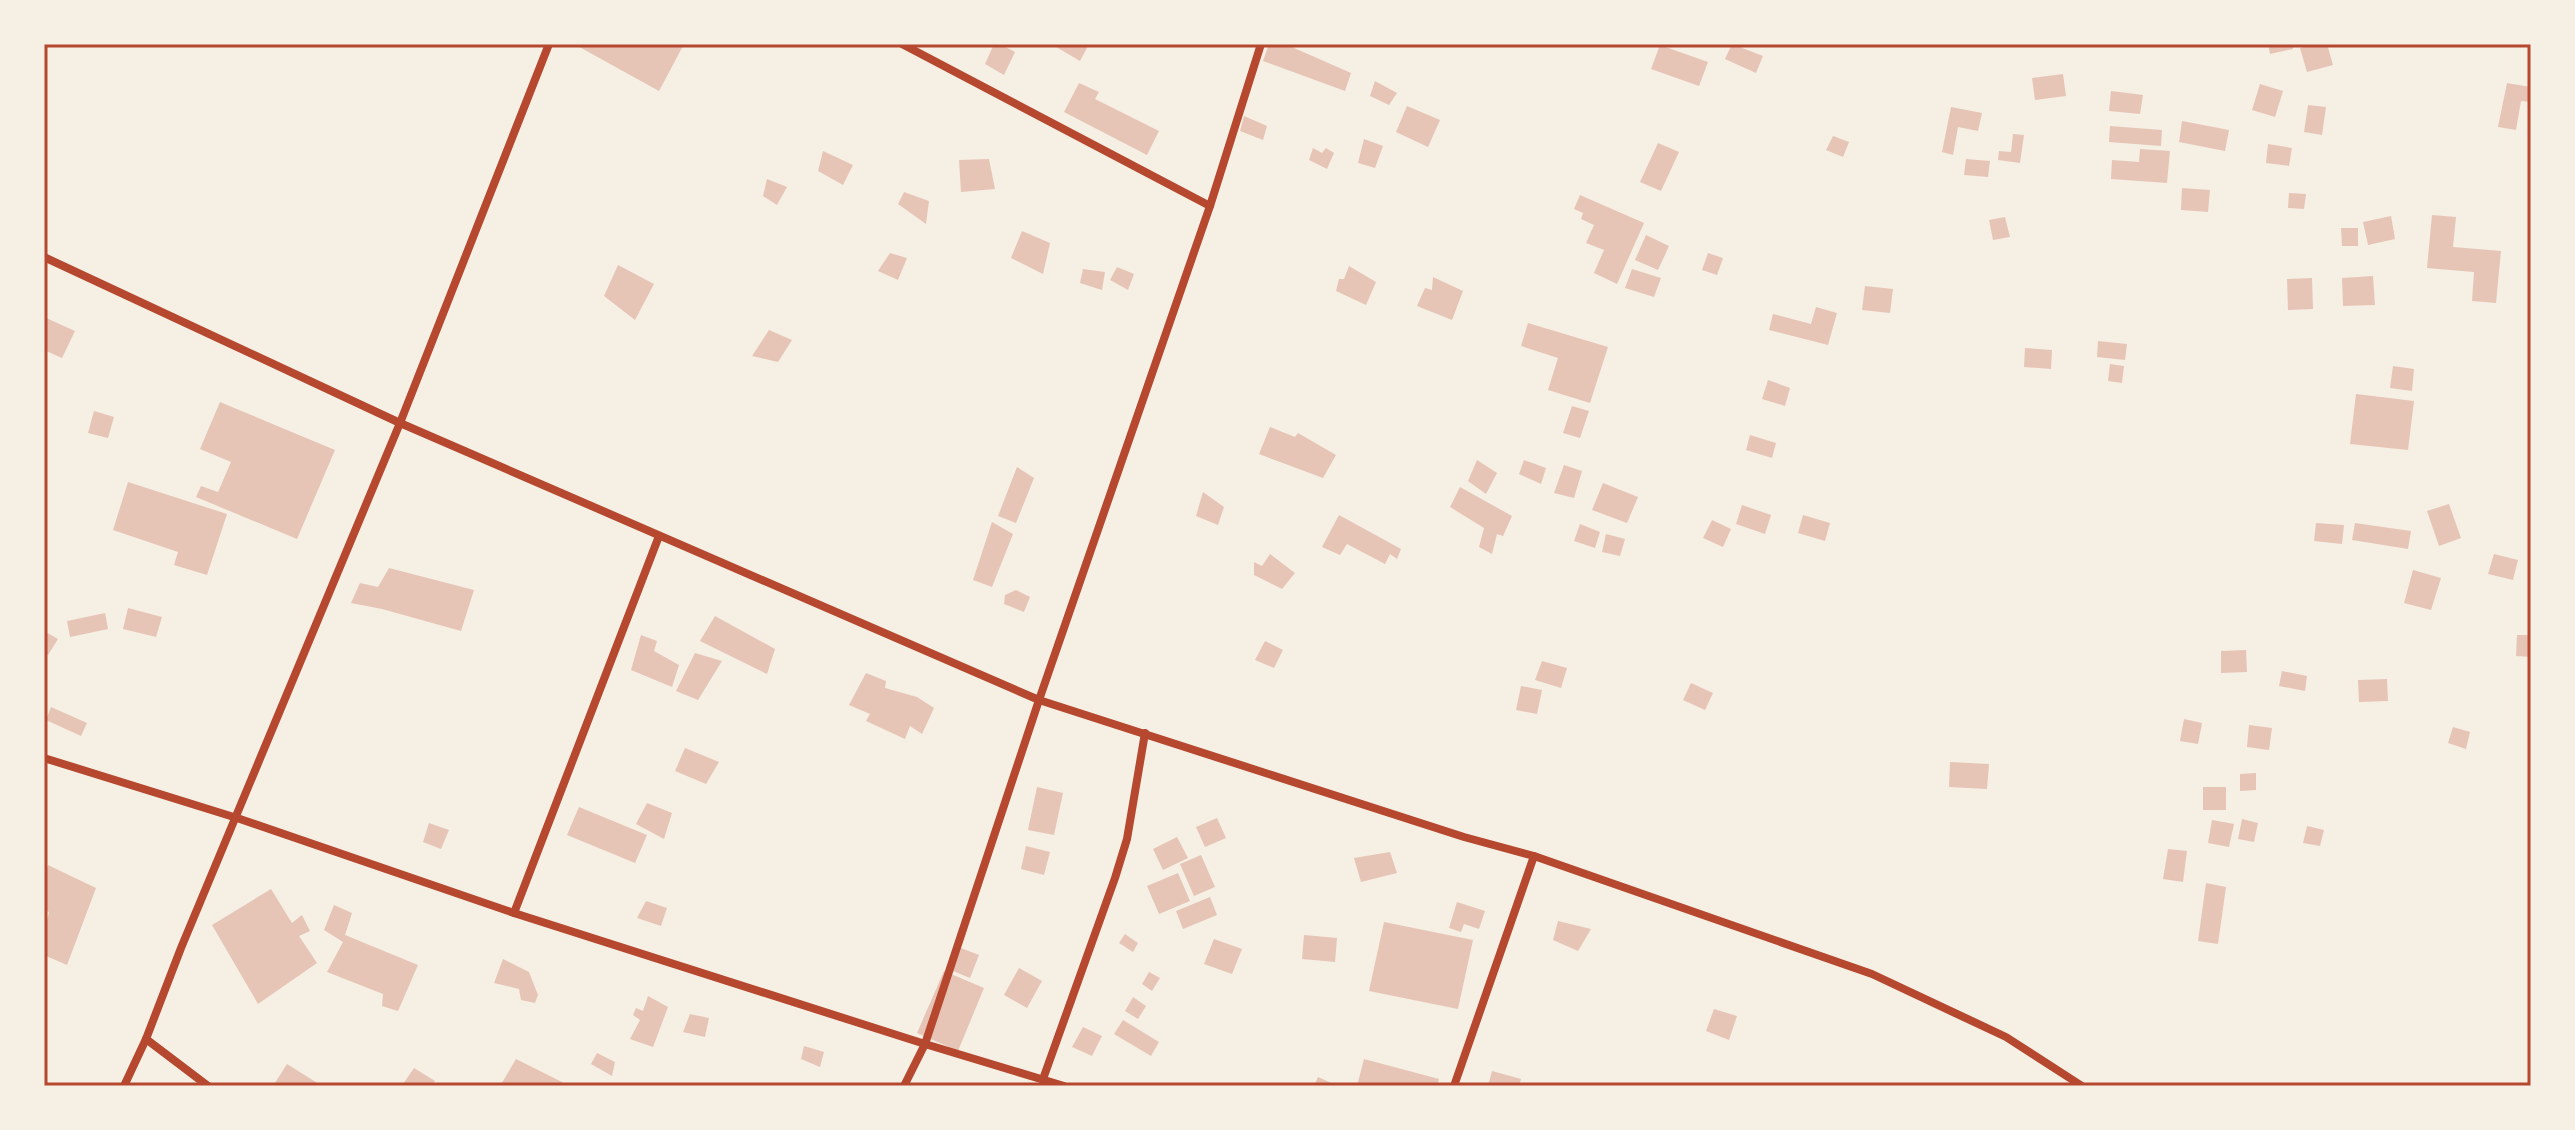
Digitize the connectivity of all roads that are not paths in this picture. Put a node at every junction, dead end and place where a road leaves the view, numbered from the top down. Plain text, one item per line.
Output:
1 (549, 44) edge
2 (902, 44) edge
3 (1261, 44) edge
4 (1210, 206) junction
5 (44, 257) edge
6 (400, 423) junction
7 (659, 536) junction
8 (1039, 700) junction
9 (1145, 733) junction
10 (44, 758) edge
11 (237, 818) junction
12 (1534, 856) junction
13 (514, 913) junction
14 (146, 1039) junction
15 (925, 1044) junction
16 (1043, 1079) junction
17 (124, 1086) edge
18 (208, 1086) edge
19 (904, 1086) edge
20 (1064, 1086) edge
21 (1454, 1086) edge
22 (2082, 1086) edge

1 - 6 street
2 - 4 street
3 - 4 street
4 - 8 street
5 - 6 street
6 - 7 street
6 - 11 street
7 - 8 street
7 - 13 street
8 - 9 street
8 - 15 street
9 - 12 street
9 - 16 street
10 - 11 street
11 - 13 street
11 - 14 street
12 - 21 street
12 - 22 street
13 - 15 street
14 - 17 street
14 - 18 street
15 - 16 street
15 - 19 street
16 - 20 street

